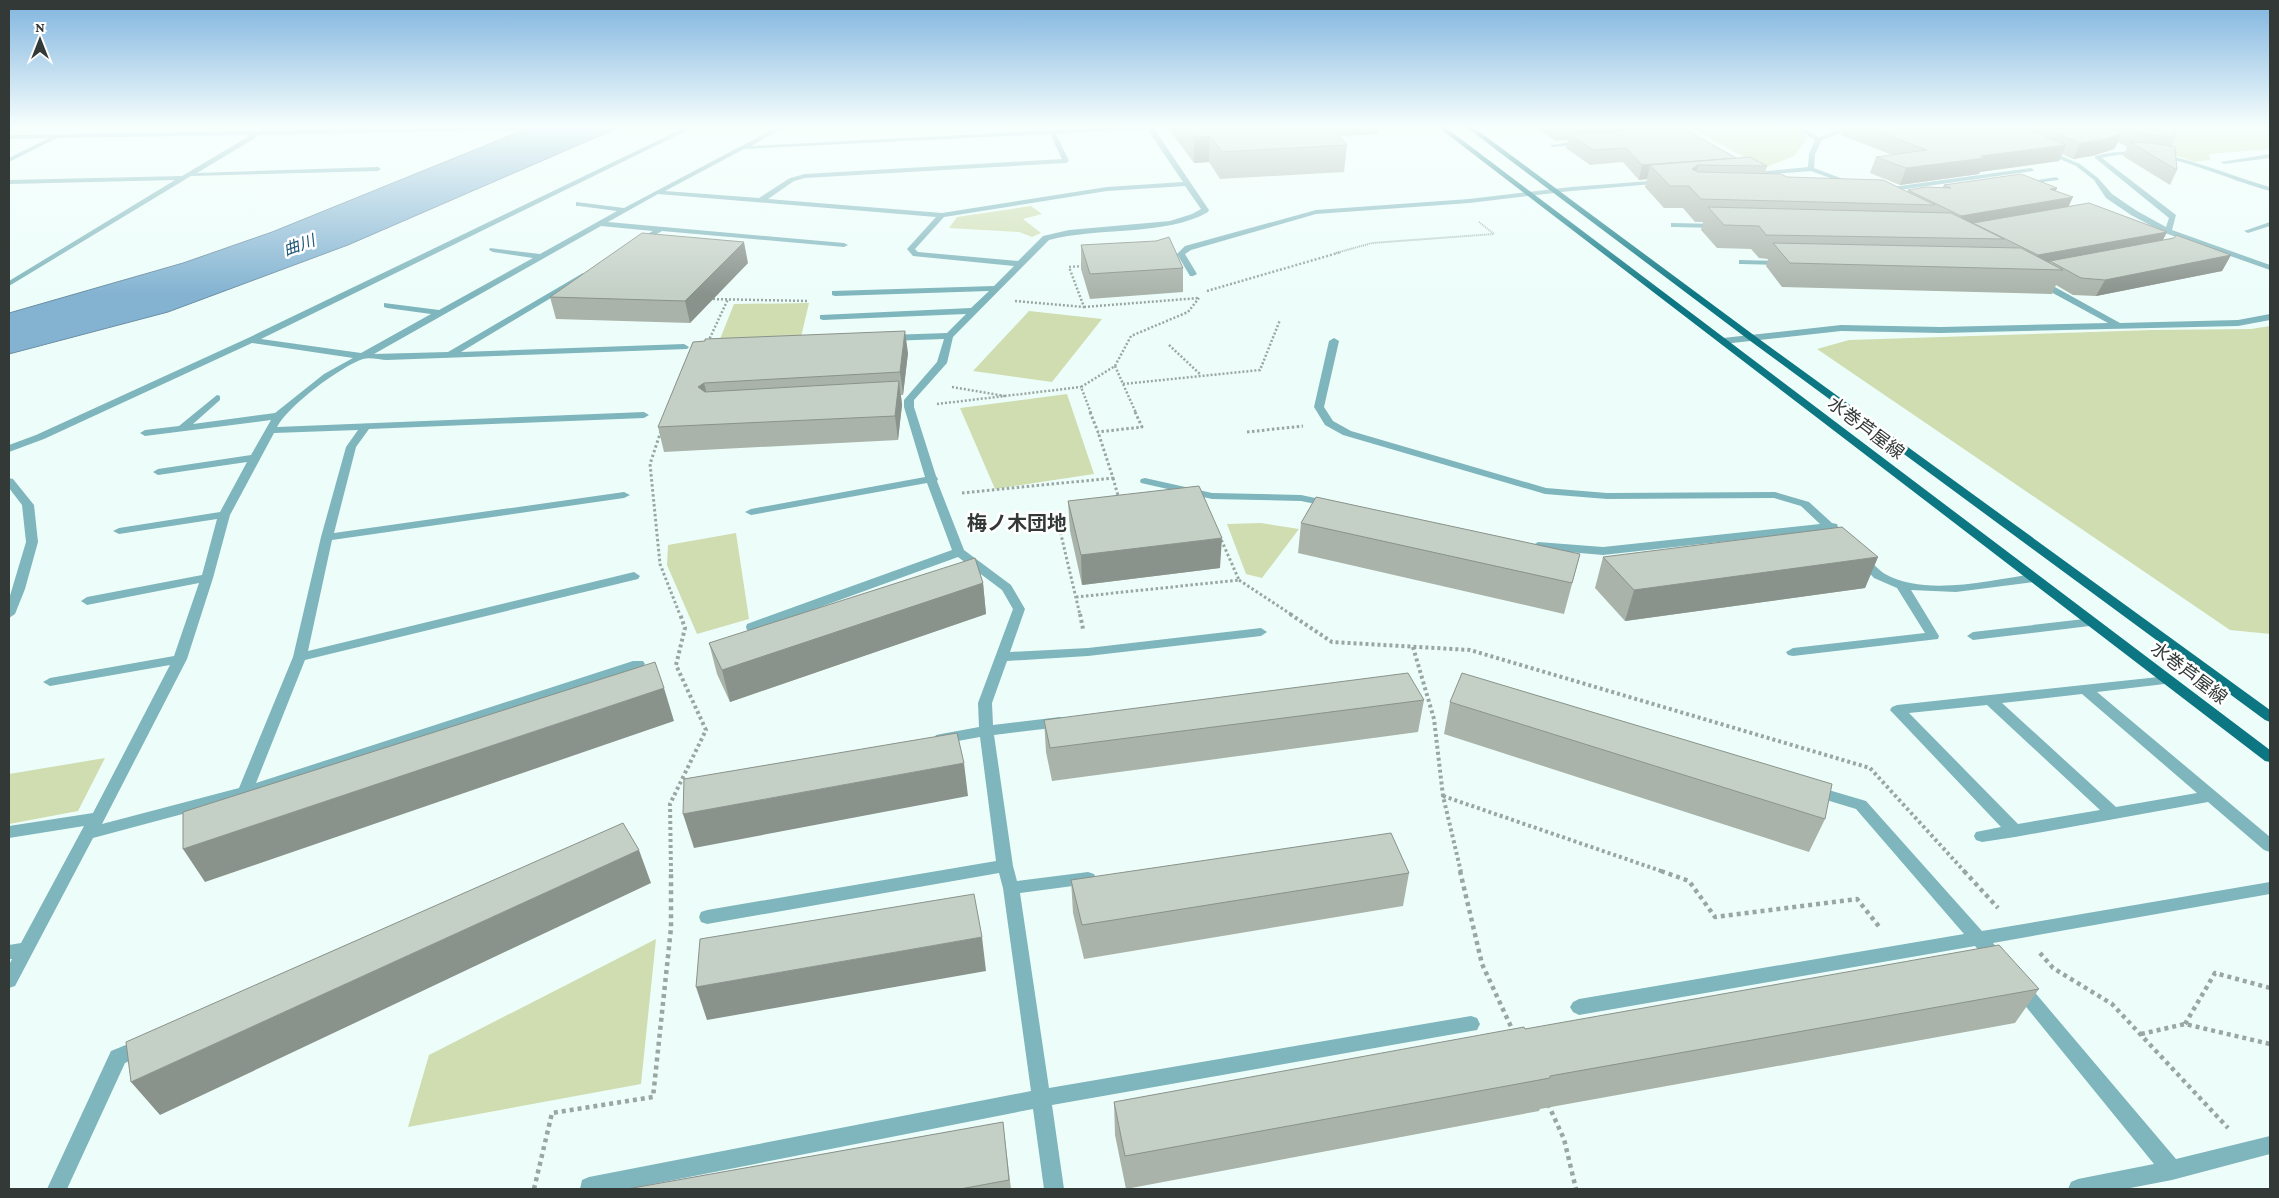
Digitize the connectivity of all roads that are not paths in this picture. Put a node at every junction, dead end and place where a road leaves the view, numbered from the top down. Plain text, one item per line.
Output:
1 (177, 183) edge
2 (576, 183) edge
3 (675, 183) edge
4 (786, 183) edge
5 (1516, 183) edge
6 (1543, 183) edge
7 (1644, 183) edge
8 (1849, 183) edge
9 (1937, 183) edge
10 (2023, 183) edge
11 (2099, 183) edge
12 (2131, 183) edge
13 (2248, 183) edge
14 (1188, 184) joint
15 (2270, 190) edge
16 (1554, 191) junction
17 (1878, 191) edge
18 (657, 192) junction
19 (2033, 192) edge
20 (1529, 193) junction
21 (1853, 194) edge
22 (760, 201) junction
23 (578, 204) dead end
24 (626, 210) junction
25 (942, 215) junction
26 (602, 224) junction
27 (2270, 224) edge
28 (1674, 225) dead end
29 (1732, 226) edge
30 (660, 229) junction
31 (2168, 231) junction
32 (2248, 231) dead end
33 (844, 245) dead end
34 (630, 247) edge
35 (493, 250) dead end
36 (542, 257) junction
37 (1742, 262) dead end
38 (1790, 263) edge
39 (1020, 264) junction
40 (2270, 268) edge
41 (589, 272) edge
42 (1193, 274) dead end
43 (2037, 281) edge
44 (9, 284) edge
45 (996, 288) junction
46 (835, 293) dead end
47 (387, 305) dead end
48 (973, 311) junction
49 (441, 313) junction
50 (823, 317) dead end
51 (2270, 318) edge
52 (2119, 326) junction
53 (949, 336) junction
54 (883, 338) edge
55 (1752, 338) junction
56 (251, 340) junction
57 (1334, 341) dead end
58 (1723, 341) junction
59 (684, 347) dead end
60 (450, 354) junction
61 (362, 356) junction
62 (217, 398) dead end
63 (644, 415) dead end
64 (278, 416) junction
65 (365, 428) junction
66 (181, 429) junction
67 (271, 430) junction
68 (145, 433) dead end
69 (9, 449) edge
70 (254, 458) junction
71 (158, 472) dead end
72 (933, 479) junction
73 (9, 481) edge
74 (1145, 481) dead end
75 (624, 495) dead end
76 (1339, 506) edge
77 (751, 512) dead end
78 (224, 515) junction
79 (1833, 526) junction
80 (119, 531) dead end
81 (327, 537) junction
82 (1528, 544) edge
83 (959, 552) junction
84 (634, 576) dead end
85 (207, 578) junction
86 (2034, 578) junction
87 (1903, 587) junction
88 (14, 590) edge
89 (87, 601) dead end
90 (9, 614) edge
91 (2093, 622) junction
92 (752, 627) edge
93 (1261, 632) dead end
94 (1973, 636) dead end
95 (1793, 652) dead end
96 (300, 657) junction
97 (1000, 657) junction
98 (180, 659) junction
99 (638, 664) dead end
100 (2168, 680) junction
101 (50, 682) dead end
102 (2083, 688) junction
103 (1989, 699) junction
104 (2270, 717) edge
105 (1073, 721) edge
106 (986, 731) junction
107 (927, 742) edge
108 (2270, 757) edge
109 (1804, 788) edge
110 (245, 792) junction
111 (2211, 796) junction
112 (2113, 813) junction
113 (98, 818) junction
114 (2015, 831) junction
115 (9, 832) edge
116 (87, 834) junction
117 (1982, 836) dead end
118 (2270, 846) edge
119 (1005, 866) junction
120 (1099, 877) edge
121 (1011, 888) junction
122 (2270, 888) edge
123 (707, 917) dead end
124 (1980, 938) junction
125 (17, 951) edge
126 (9, 981) edge
127 (1579, 1007) dead end
128 (1471, 1024) dead end
129 (154, 1041) edge
130 (1042, 1098) junction
131 (2270, 1145) edge
132 (2172, 1170) junction
133 (588, 1187) dead end
134 (57, 1189) edge
135 (1054, 1189) edge
136 (2078, 1189) edge

1 - 44 street
2 - 56 street
3 - 18 street
4 - 22 street
5 - 20 main road, 水巻芦屋線
6 - 16 main road, 水巻芦屋線
7 - 16 street
8 - 21 street
9 - 17 street
10 - 19 street
11 - 31 street
12 - 31 street
13 - 15 street
14 - 25 street
14 - 39 street
16 - 20 street
16 - 55 main road, 水巻芦屋線
18 - 22 street
18 - 24 street
20 - 42 street
20 - 58 main road, 水巻芦屋線
22 - 25 street
23 - 24 street
24 - 26 street
25 - 39 street
26 - 30 street
26 - 36 street
27 - 32 street
28 - 29 street
30 - 33 street
30 - 34 street
31 - 40 street
35 - 36 street
36 - 49 street
37 - 38 street
39 - 45 street
41 - 60 street
43 - 52 street
45 - 46 street
45 - 48 street
47 - 49 street
48 - 50 street
48 - 53 street
49 - 61 street
51 - 52 street
52 - 55 street
53 - 54 street
53 - 72 street
55 - 58 street
55 - 104 main road, 水巻芦屋線
56 - 61 street
56 - 69 street
57 - 79 street
58 - 86 main road, 水巻芦屋線
59 - 60 street
60 - 61 street
61 - 64 street
62 - 66 street
63 - 65 street
64 - 66 street
64 - 67 street
65 - 67 street
65 - 81 street
66 - 68 street
67 - 70 street
70 - 71 street
70 - 78 street
72 - 77 street
72 - 83 street
73 - 88 street
74 - 76 street
75 - 81 street
78 - 80 street
78 - 85 street
79 - 82 street
79 - 87 street
81 - 96 street
83 - 92 street
83 - 97 street
84 - 96 street
85 - 89 street
85 - 98 street
86 - 87 street
86 - 91 main road, 水巻芦屋線
87 - 95 street
88 - 90 street
91 - 94 street
91 - 100 main road, 水巻芦屋線
93 - 97 street
96 - 110 street
97 - 106 street
98 - 101 street
98 - 113 street
99 - 110 street
100 - 102 street
100 - 108 main road, 水巻芦屋線
102 - 103 street
102 - 111 street
103 - 112 street
103 - 114 street
105 - 106 street
106 - 107 street
106 - 119 street
109 - 124 street
110 - 116 street
111 - 112 street
111 - 118 street
112 - 114 street
113 - 115 street
113 - 116 street
114 - 117 street
116 - 125 street
119 - 121 street
119 - 123 street
120 - 121 street
121 - 130 street
122 - 124 street
124 - 127 street
124 - 132 street
125 - 126 street
128 - 130 street
129 - 134 street
130 - 133 street
130 - 135 street
131 - 132 street
132 - 136 street

